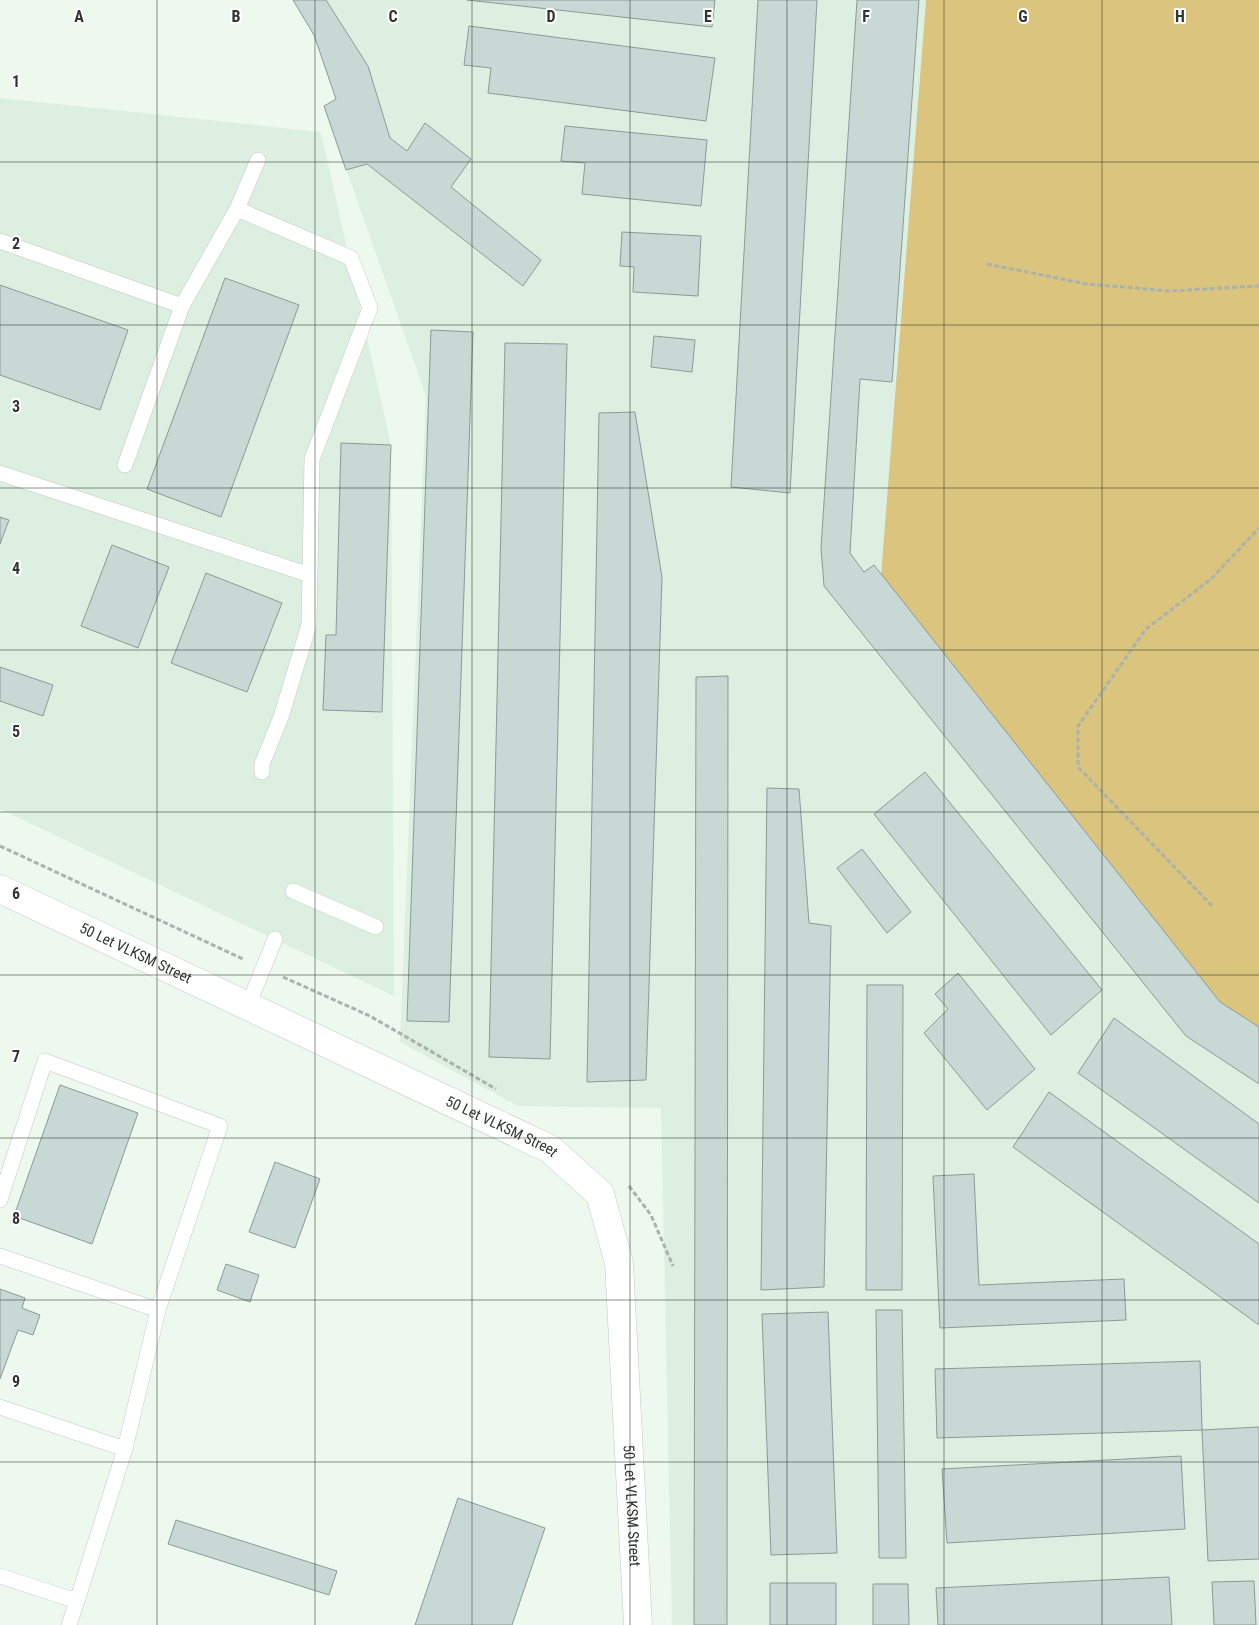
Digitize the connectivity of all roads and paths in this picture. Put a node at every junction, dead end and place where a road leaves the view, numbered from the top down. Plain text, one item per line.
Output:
1 (258, 160) dead end
2 (237, 209) junction
3 (0, 241) edge
4 (987, 264) dead end
5 (1259, 286) edge
6 (182, 306) junction
7 (125, 465) dead end
8 (0, 473) edge
9 (1259, 528) edge
10 (310, 574) junction
11 (262, 772) dead end
12 (0, 888) edge
13 (292, 891) dead end
14 (1212, 906) dead end
15 (376, 927) dead end
16 (274, 939) dead end
17 (248, 1006) junction
18 (0, 1200) edge
19 (0, 1256) edge
20 (158, 1310) junction
21 (0, 1407) edge
22 (125, 1449) junction
23 (0, 1576) edge
24 (77, 1601) junction
25 (69, 1625) edge
26 (638, 1625) edge

1 - 2 lane
2 - 6 lane
2 - 10 lane
3 - 6 lane
4 - 5 path
6 - 7 lane
8 - 10 lane
9 - 14 path
10 - 11 lane
12 - 17 main road, 50 Let VLKSM Street
13 - 15 lane
16 - 17 lane
17 - 26 main road, 50 Let VLKSM Street
18 - 20 lane
19 - 20 lane
20 - 22 lane
21 - 22 lane
22 - 24 lane
23 - 24 lane
24 - 25 lane

